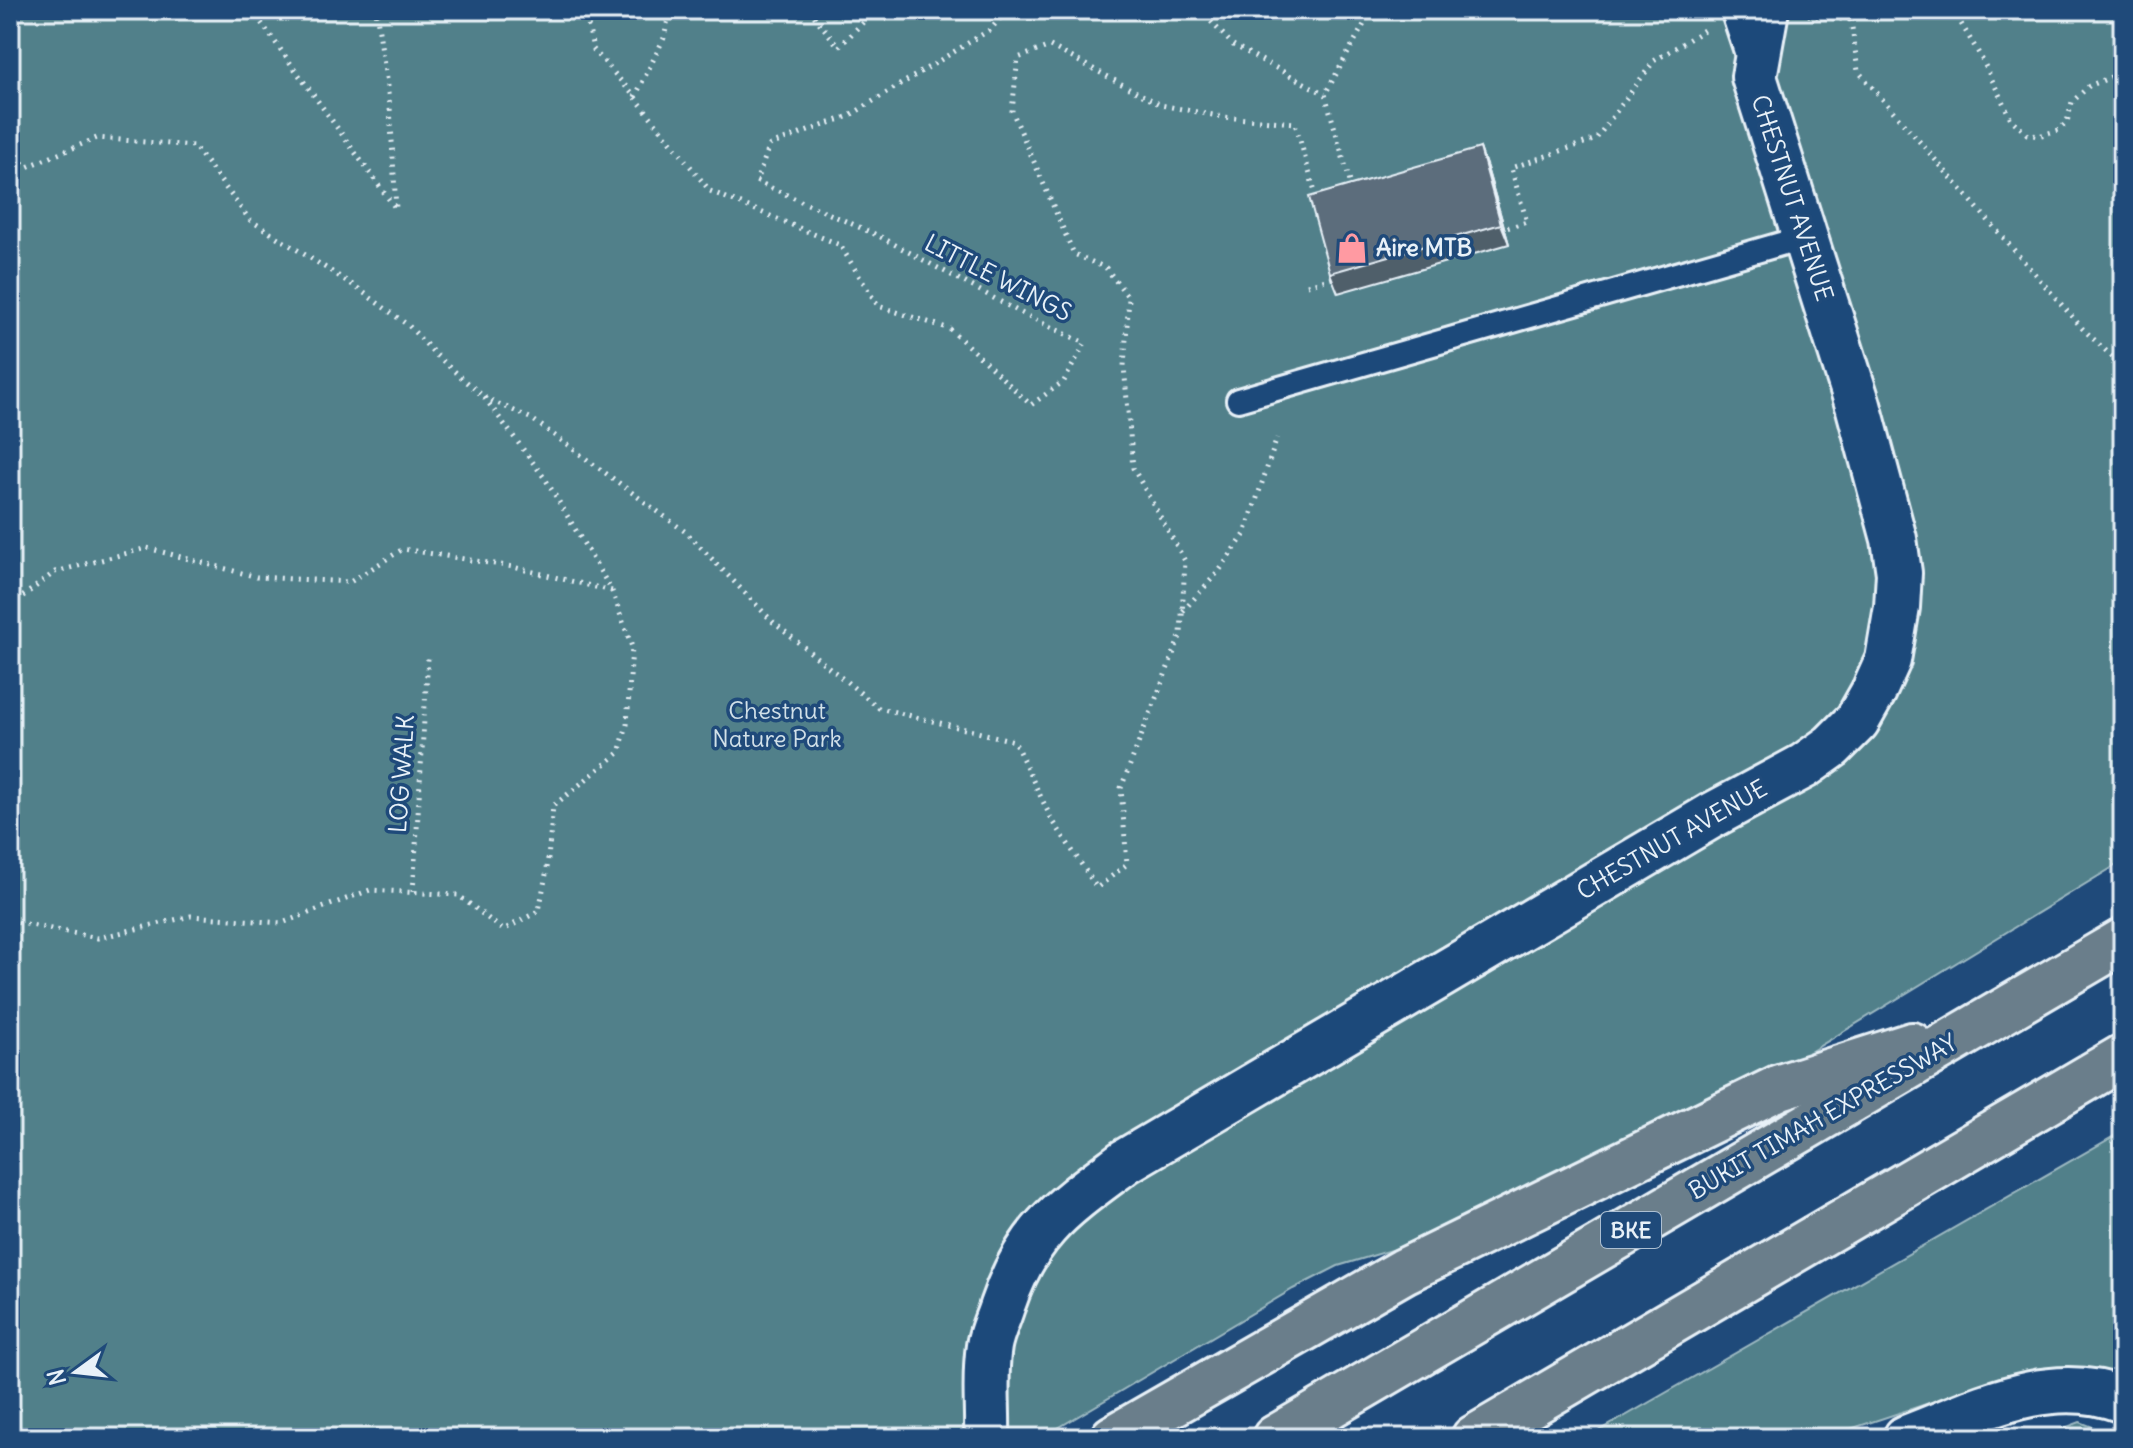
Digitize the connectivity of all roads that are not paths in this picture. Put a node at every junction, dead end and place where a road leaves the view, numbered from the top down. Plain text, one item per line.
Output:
1 (1744, 11) edge
2 (1805, 237) junction
3 (1238, 400) dead end
4 (2123, 941) edge
5 (1987, 1022) junction
6 (2123, 1057) edge
7 (2123, 1400) edge
8 (987, 1438) edge
9 (1113, 1438) edge
10 (1275, 1438) edge
11 (1474, 1438) edge
12 (1906, 1438) edge

1 - 2 street, CHESTNUT AVENUE
2 - 3 lane
2 - 8 street, CHESTNUT AVENUE
4 - 5 highway, BUKIT TIMAH EXPRESSWAY / BKE
5 - 9 highway
5 - 10 highway, BUKIT TIMAH EXPRESSWAY / BKE
6 - 11 highway
7 - 12 street

